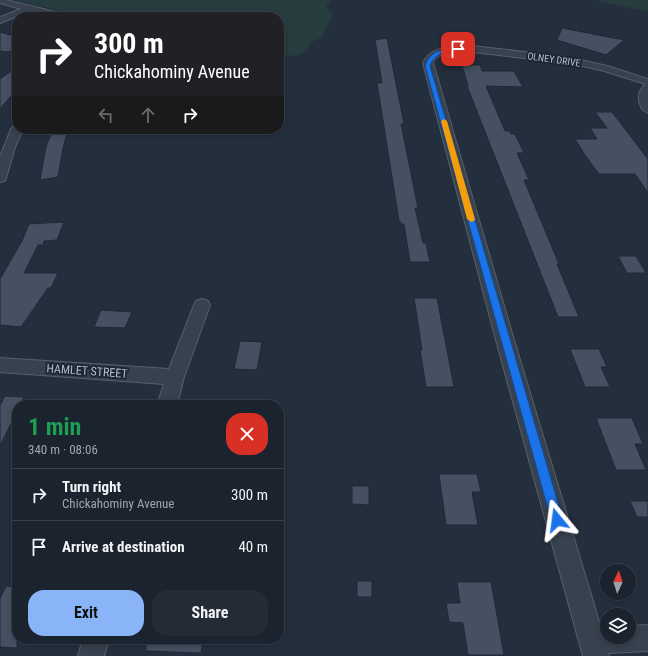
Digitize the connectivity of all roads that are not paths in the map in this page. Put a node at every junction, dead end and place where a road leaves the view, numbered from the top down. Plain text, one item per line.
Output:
1 (0, 1) edge
2 (29, 8) junction
3 (19, 12) edge
4 (45, 12) edge
5 (12, 15) edge
6 (0, 20) edge
7 (648, 82) edge
8 (648, 87) edge
9 (648, 110) edge
10 (16, 134) edge
11 (0, 175) edge
12 (202, 305) dead end
13 (0, 365) edge
14 (175, 378) junction
15 (168, 400) edge
16 (648, 638) edge
17 (95, 644) edge
18 (594, 648) edge
19 (91, 656) edge

1 - 2 street
2 - 3 street
2 - 4 street
5 - 6 street
7 - 18 street, OLNEY DRIVE
8 - 9 street
10 - 11 street
12 - 14 street
13 - 14 street, HAMLET STREET
14 - 15 street
16 - 18 street
17 - 19 street

